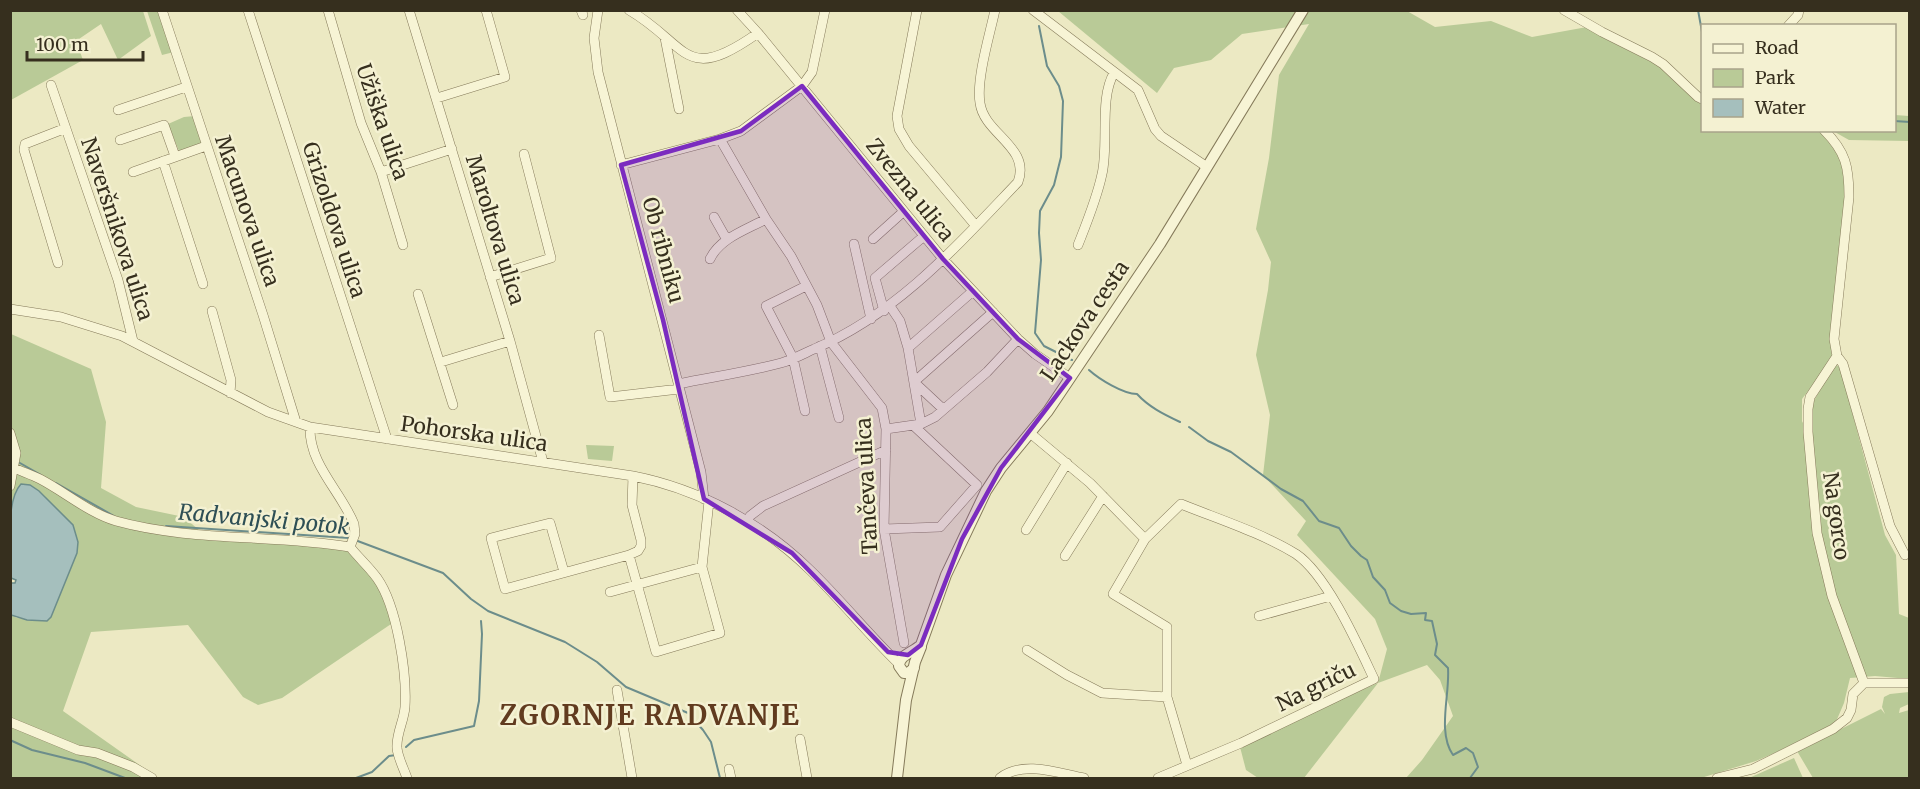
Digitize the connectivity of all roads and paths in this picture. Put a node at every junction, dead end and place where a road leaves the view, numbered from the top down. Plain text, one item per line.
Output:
1 (162, 10) edge
2 (248, 10) edge
3 (328, 10) edge
4 (410, 10) edge
5 (486, 10) edge
6 (598, 10) edge
7 (629, 10) edge
8 (737, 10) edge
9 (825, 10) edge
10 (917, 10) edge
11 (995, 10) edge
12 (1033, 10) edge
13 (1303, 10) edge
14 (1564, 10) edge
15 (1799, 10) edge
16 (1789, 24) edge
17 (758, 33) junction
18 (665, 38) junction
19 (1114, 73) junction
20 (51, 85) dead end
21 (802, 86) junction
22 (186, 87) junction
23 (437, 98) junction
24 (1701, 98) edge
25 (679, 109) dead end
26 (118, 110) dead end
27 (66, 128) junction
28 (1825, 132) edge
29 (720, 139) junction
30 (120, 140) dead end
31 (206, 146) junction
32 (452, 149) junction
33 (524, 154) dead end
34 (175, 156) junction
35 (163, 162) junction
36 (621, 165) junction
37 (1207, 166) junction
38 (133, 172) dead end
39 (381, 172) junction
40 (903, 212) junction
41 (714, 217) dead end
42 (766, 219) junction
43 (976, 226) junction
44 (924, 236) junction
45 (873, 239) dead end
46 (727, 240) junction
47 (854, 244) dead end
48 (1078, 245) dead end
49 (403, 246) dead end
50 (710, 259) dead end
51 (943, 259) junction
52 (58, 263) dead end
53 (490, 277) junction
54 (203, 284) dead end
55 (806, 286) junction
56 (973, 291) junction
57 (418, 294) dead end
58 (10, 309) edge
59 (887, 309) junction
60 (212, 311) dead end
61 (993, 312) junction
62 (871, 319) junction
63 (599, 335) dead end
64 (1018, 339) junction
65 (133, 341) junction
66 (510, 341) junction
67 (831, 342) junction
68 (820, 346) junction
69 (908, 348) junction
70 (1837, 356) junction
71 (792, 358) junction
72 (441, 362) junction
73 (1070, 378) junction
74 (914, 382) junction
75 (678, 386) junction
76 (230, 393) junction
77 (453, 405) dead end
78 (943, 409) junction
79 (805, 411) dead end
80 (838, 418) dead end
81 (296, 422) junction
82 (917, 425) junction
83 (310, 427) junction
84 (886, 429) junction
85 (10, 433) edge
86 (1030, 433) junction
87 (387, 439) junction
88 (886, 450) junction
89 (543, 462) junction
90 (1067, 463) junction
91 (14, 468) junction
92 (633, 476) junction
93 (10, 486) edge
94 (1103, 496) junction
95 (707, 500) junction
96 (747, 521) junction
97 (884, 529) junction
98 (1026, 530) dead end
99 (1145, 539) junction
100 (352, 541) junction
101 (629, 555) junction
102 (1905, 555) dead end
103 (1065, 556) dead end
104 (702, 567) junction
105 (564, 572) junction
106 (636, 585) junction
107 (610, 592) dead end
108 (1331, 596) junction
109 (1259, 616) dead end
110 (904, 643) dead end
111 (1027, 650) dead end
112 (907, 662) junction
113 (1864, 683) junction
114 (1910, 683) edge
115 (617, 690) dead end
116 (1167, 698) junction
117 (10, 722) edge
118 (800, 739) dead end
119 (1187, 765) junction
120 (1037, 774) edge
121 (152, 778) edge
122 (407, 778) edge
123 (632, 778) edge
124 (807, 778) edge
125 (897, 778) edge
126 (1000, 778) edge
127 (1084, 778) edge
128 (1158, 778) edge
129 (1717, 778) edge

1 - 22 street, Macunova ulica
2 - 87 street, Grizoldova ulica
3 - 39 street, Užiška ulica
4 - 23 street, Maroltova ulica
5 - 23 street
6 - 36 street, Ob ribniku
7 - 18 street
8 - 17 street, Zvezna ulica
9 - 21 street
10 - 43 street
11 - 43 street
12 - 19 street
13 - 37 street, Lackova cesta
14 - 24 street
15 - 16 street
17 - 18 street
17 - 21 street, Zvezna ulica
18 - 25 street
19 - 37 street
19 - 48 street
20 - 27 street, Naveršnikova ulica
21 - 29 street
21 - 40 street, Zvezna ulica
22 - 26 street
22 - 31 street, Macunova ulica
23 - 32 street, Maroltova ulica
27 - 52 street, Naveršnikova ulica
27 - 65 street, Naveršnikova ulica
28 - 70 street, Na gorco
29 - 36 street
29 - 42 street, Tančeva ulica
30 - 34 street
31 - 34 street
31 - 81 street, Macunova ulica
32 - 39 street
32 - 53 street, Maroltova ulica
33 - 53 street
34 - 35 street
35 - 38 street
35 - 54 street
36 - 75 street, Ob ribniku
37 - 73 street, Lackova cesta
39 - 49 street, Užiška ulica
40 - 44 street, Zvezna ulica
40 - 45 street
41 - 46 street
42 - 46 street
42 - 55 street, Tančeva ulica
43 - 51 street
44 - 51 street, Zvezna ulica
44 - 59 street
46 - 50 street
47 - 62 street
51 - 56 street, Zvezna ulica
51 - 59 street
53 - 66 street, Maroltova ulica
55 - 67 street, Tančeva ulica
55 - 71 street
56 - 61 street, Zvezna ulica
56 - 69 street
57 - 72 street
58 - 65 street, Pohorska ulica
59 - 62 street
59 - 69 street
60 - 76 street
61 - 64 street, Zvezna ulica
61 - 74 street
62 - 67 street
63 - 75 street
64 - 73 street, Zvezna ulica
64 - 78 street
65 - 76 street, Pohorska ulica
66 - 72 street
66 - 89 street, Maroltova ulica
67 - 68 street
67 - 84 street, Tančeva ulica
68 - 71 street
68 - 80 street
69 - 74 street
70 - 102 street, Na gorco
70 - 113 street, Na gorco
71 - 75 street
71 - 79 street
72 - 77 street
73 - 86 street, Lackova cesta
74 - 78 street
74 - 82 street
75 - 95 street, Ob ribniku
76 - 81 street, Pohorska ulica
78 - 82 street
81 - 83 street, Pohorska ulica
82 - 84 street
82 - 97 street
83 - 87 street, Pohorska ulica
83 - 100 street
84 - 88 street, Tančeva ulica
85 - 91 street
86 - 90 street
86 - 112 street, Lackova cesta
87 - 89 street, Pohorska ulica
88 - 96 street
88 - 97 street, Tančeva ulica
89 - 92 street, Pohorska ulica
90 - 94 street
90 - 98 street
91 - 93 street
91 - 100 street
92 - 95 street, Pohorska ulica
92 - 101 street
94 - 99 street
94 - 103 street
95 - 96 street, Pohorska ulica
95 - 104 street
96 - 112 street, Pohorska ulica
97 - 110 street, Tančeva ulica
99 - 108 street, Na griču
99 - 116 street, Na griču
100 - 122 street
101 - 105 street
101 - 106 street
104 - 106 street
104 - 106 street
105 - 105 street
106 - 107 street
108 - 109 street
108 - 119 street, Na griču
111 - 116 street
112 - 125 street
113 - 114 street
113 - 129 street
115 - 123 street
116 - 119 street, Na griču
117 - 121 street
118 - 124 street
119 - 128 street, Na griču
120 - 126 street
120 - 127 street

